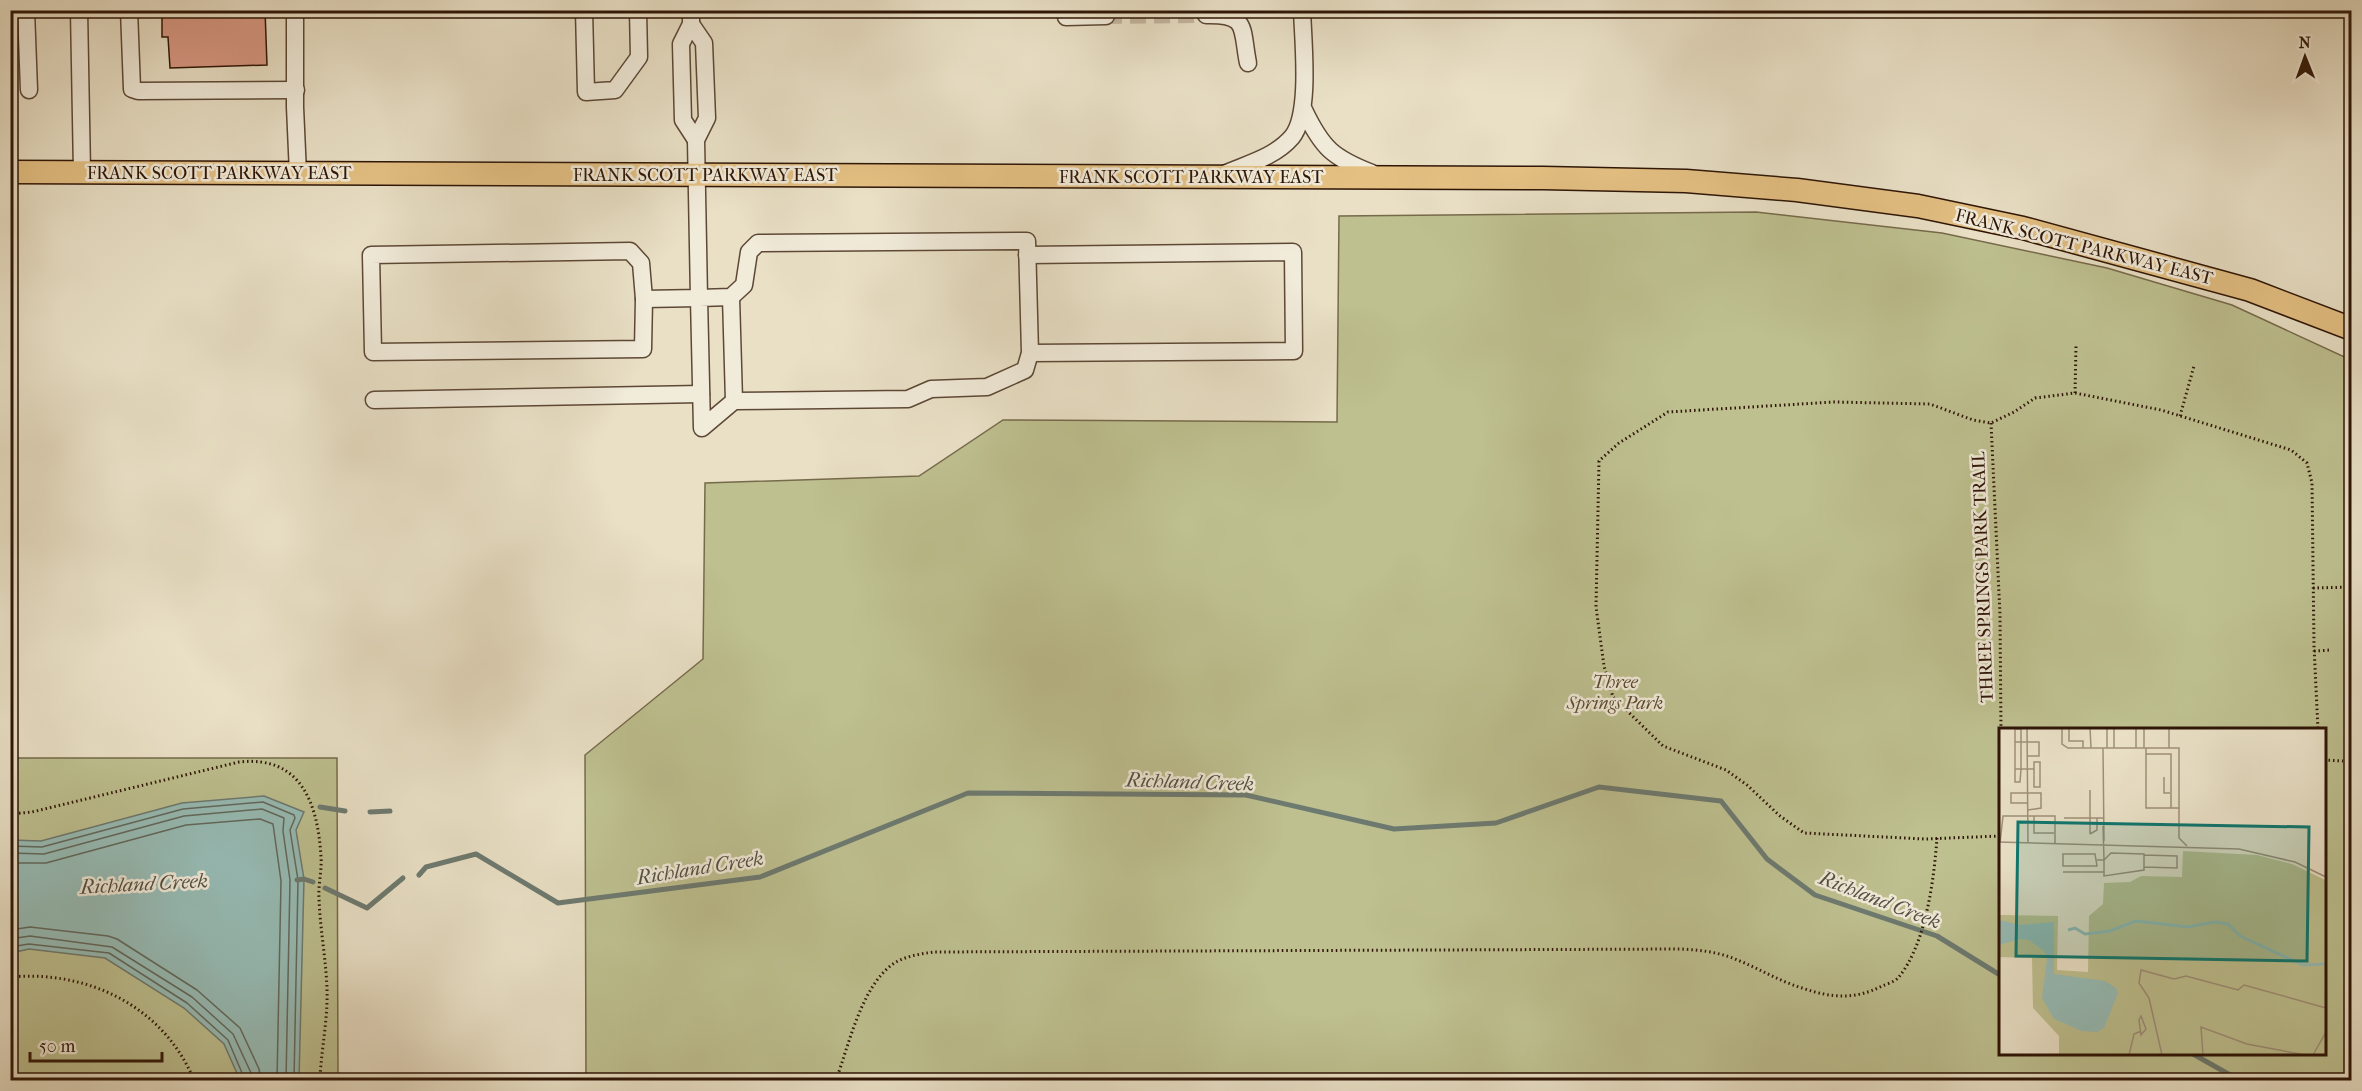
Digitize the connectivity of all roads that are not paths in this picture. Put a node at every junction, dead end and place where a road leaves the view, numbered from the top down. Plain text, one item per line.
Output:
1 (26, 10) edge
2 (79, 10) edge
3 (129, 10) edge
4 (296, 10) edge
5 (584, 10) edge
6 (638, 10) edge
7 (1302, 10) edge
8 (1206, 15) dead end
9 (1106, 16) dead end
10 (691, 17) edge
11 (1066, 17) dead end
12 (1248, 63) dead end
13 (29, 90) dead end
14 (296, 90) junction
15 (1304, 110) junction
16 (696, 140) junction
17 (10, 172) edge
18 (82, 172) junction
19 (298, 174) junction
20 (696, 175) junction
21 (1215, 177) junction
22 (1384, 178) junction
23 (1027, 255) junction
24 (731, 297) junction
25 (699, 298) junction
26 (644, 299) junction
27 (2352, 329) edge
28 (1030, 352) junction
29 (701, 394) junction
30 (374, 400) dead end
31 (734, 401) junction

1 - 13 street
2 - 18 street
3 - 14 street
4 - 14 street
5 - 6 street
7 - 15 street
8 - 12 street
9 - 11 street
10 - 16 street
10 - 16 street
14 - 19 street
15 - 21 street
15 - 22 street
16 - 20 street
17 - 18 main road, FRANK SCOTT PARKWAY EAST
18 - 19 main road, FRANK SCOTT PARKWAY EAST
19 - 20 main road, FRANK SCOTT PARKWAY EAST
20 - 21 main road, FRANK SCOTT PARKWAY EAST
20 - 25 street
21 - 22 main road, FRANK SCOTT PARKWAY EAST
22 - 27 main road, FRANK SCOTT PARKWAY EAST
23 - 24 street
23 - 28 street
23 - 28 street
24 - 25 street
24 - 31 street
25 - 26 street
25 - 29 street
26 - 26 street
28 - 31 street
29 - 30 street
29 - 31 street

